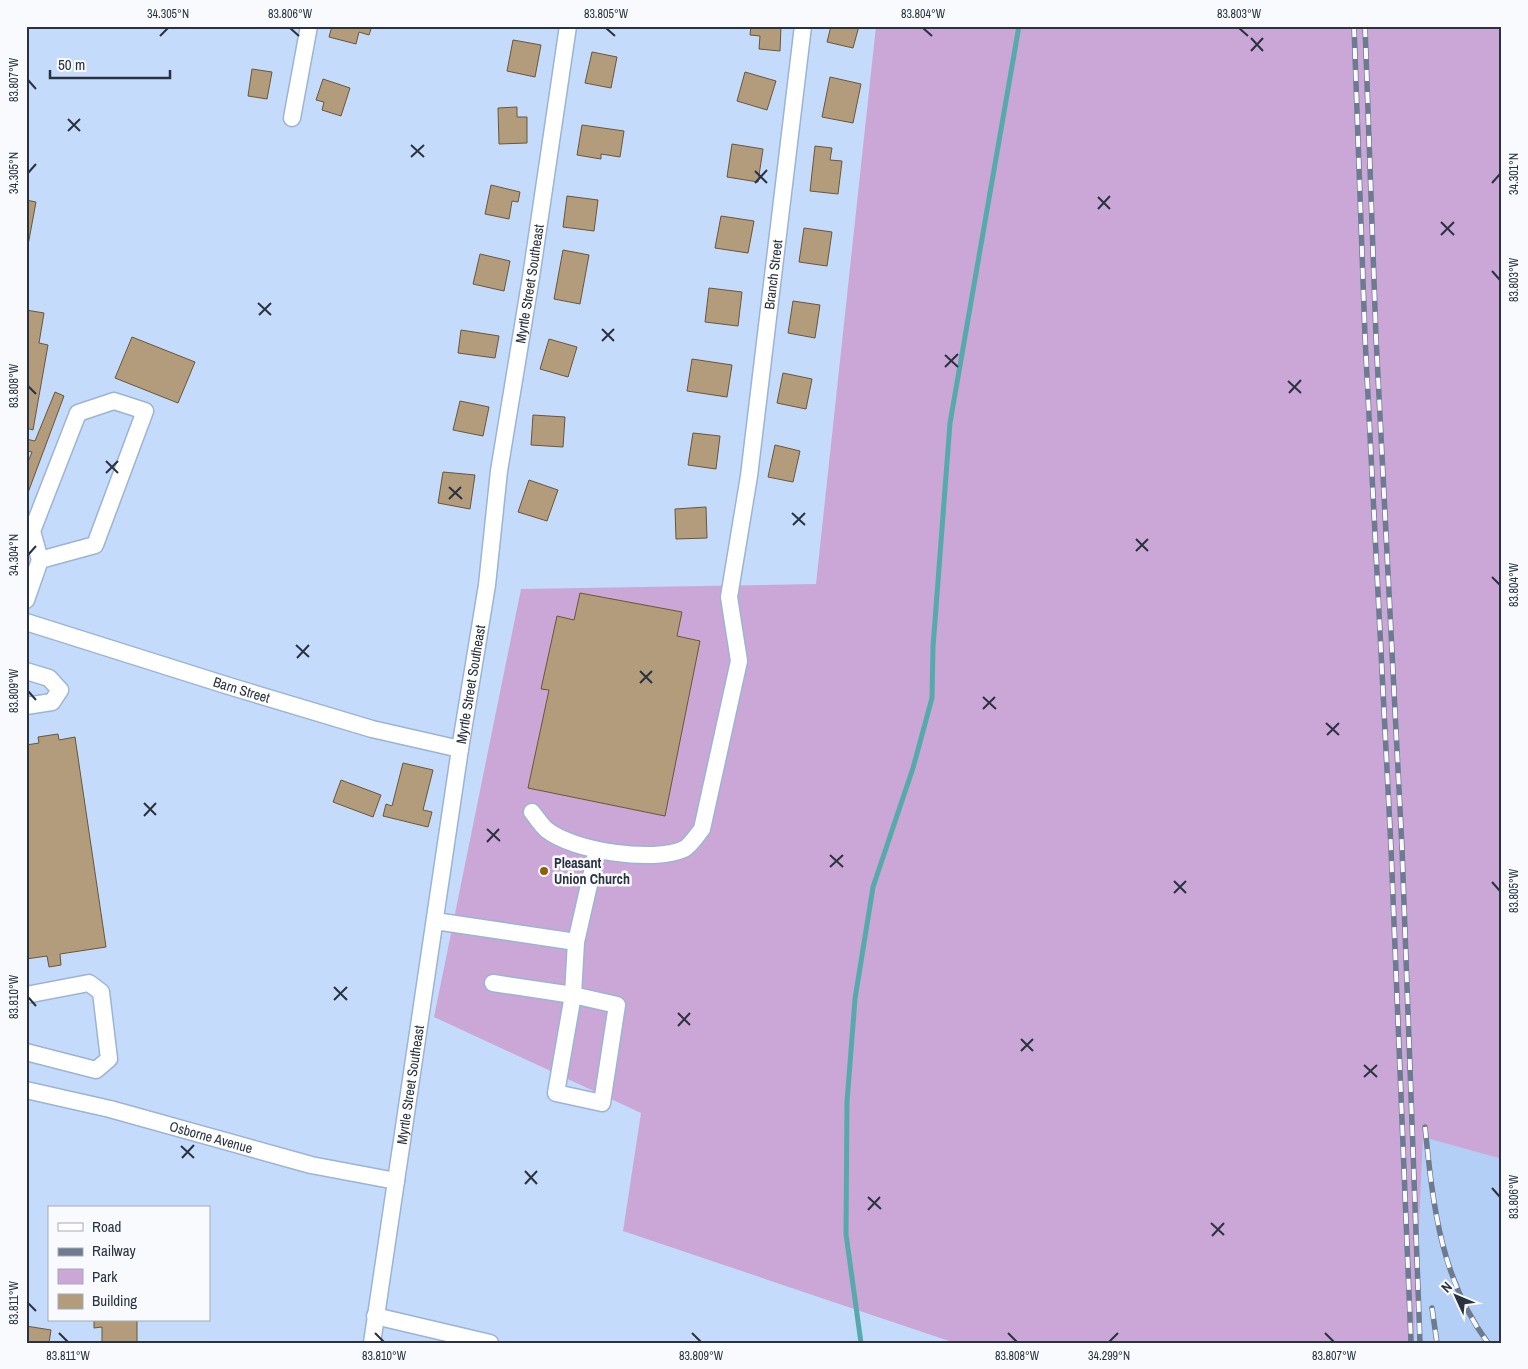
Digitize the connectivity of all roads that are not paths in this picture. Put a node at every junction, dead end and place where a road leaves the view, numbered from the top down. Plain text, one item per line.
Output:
1 (309, 26) edge
2 (568, 26) edge
3 (803, 26) edge
4 (292, 118) dead end
5 (40, 560) junction
6 (26, 600) edge
7 (26, 622) edge
8 (26, 671) edge
9 (26, 706) edge
10 (460, 750) junction
11 (532, 812) dead end
12 (597, 850) junction
13 (435, 921) junction
14 (576, 942) junction
15 (493, 983) dead end
16 (26, 995) edge
17 (572, 995) junction
18 (26, 1052) edge
19 (26, 1090) edge
20 (396, 1180) junction
21 (375, 1316) junction
22 (372, 1343) edge
23 (490, 1343) edge

1 - 4 street
2 - 10 street, Myrtle Street Southeast
3 - 12 street, Branch Street
5 - 5 street
5 - 6 street
7 - 10 street, Barn Street
8 - 9 street
10 - 13 street, Myrtle Street Southeast
11 - 12 street, Branch Street
12 - 14 street
13 - 14 street
13 - 20 street, Myrtle Street Southeast
14 - 17 street
15 - 17 street
16 - 18 street
17 - 17 street
19 - 20 street, Osborne Avenue
20 - 21 street, Myrtle Street Southeast
21 - 22 street, Myrtle Street Southeast
21 - 23 street

